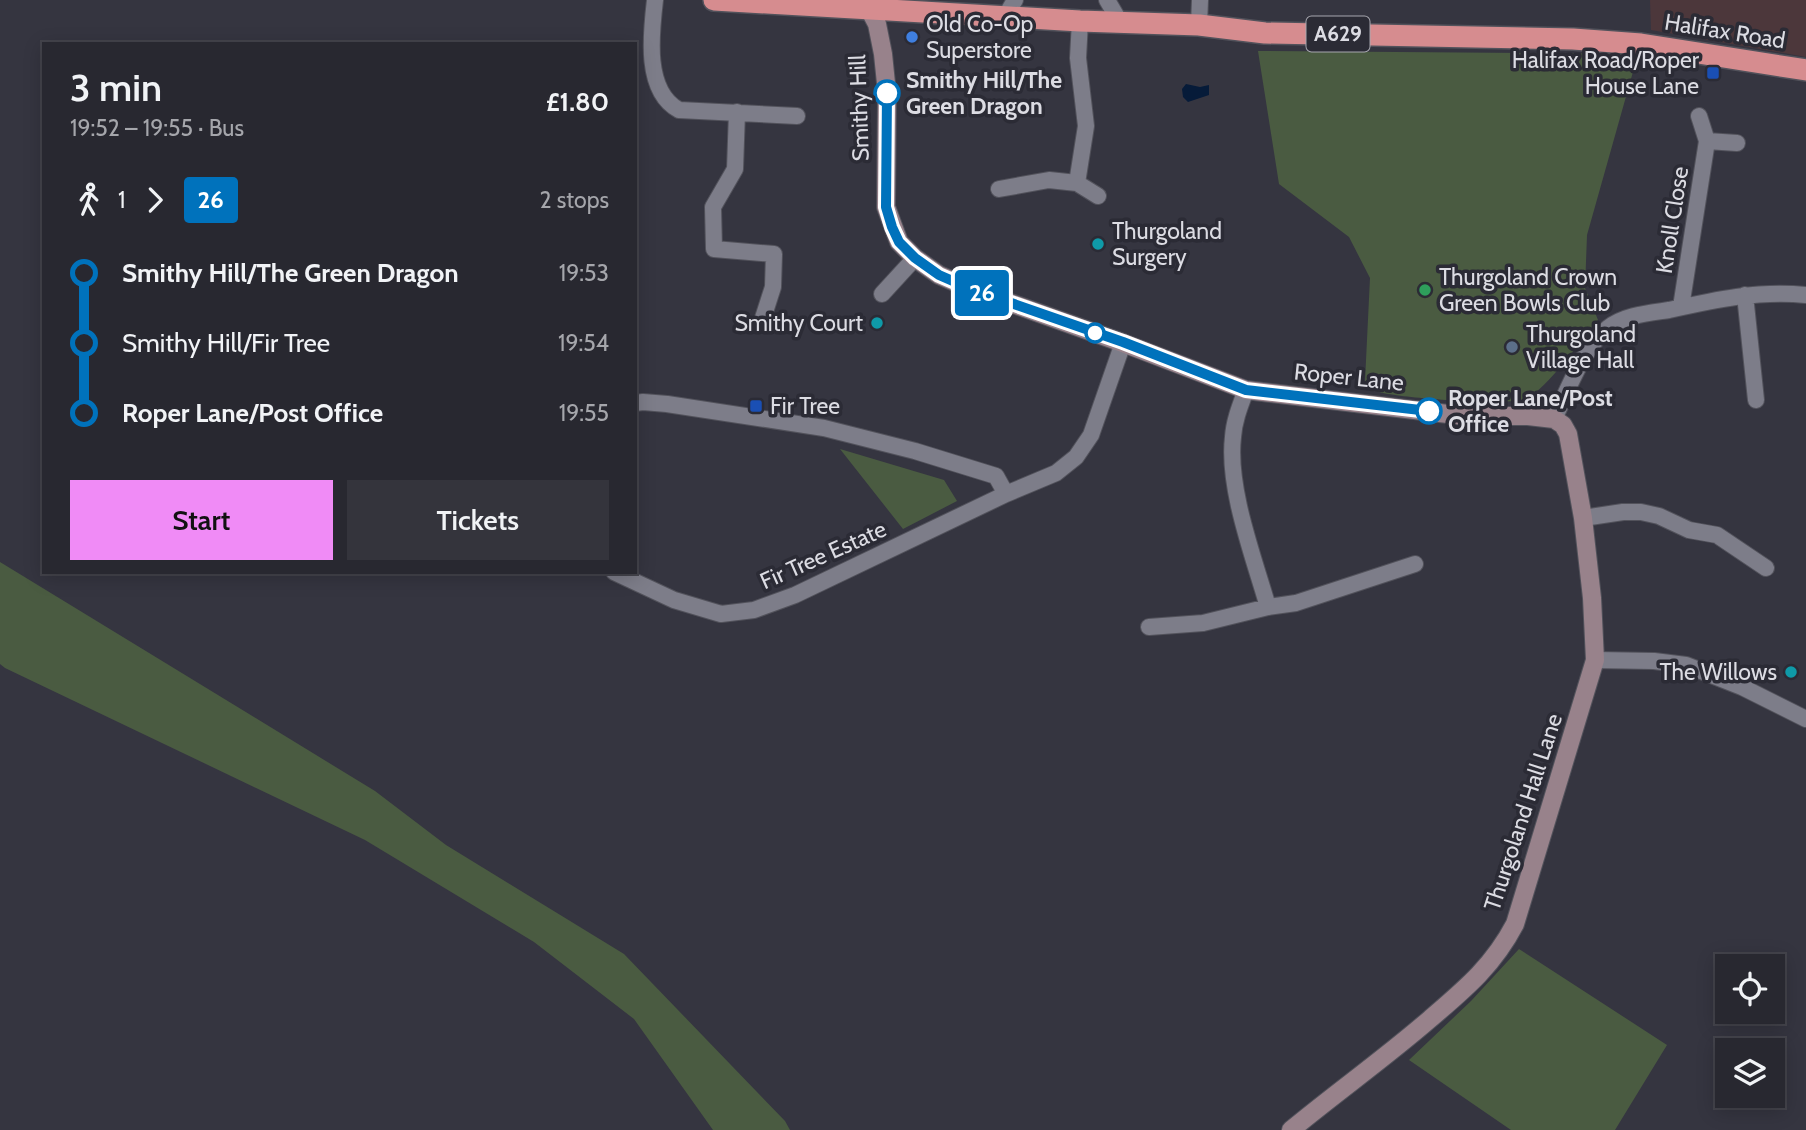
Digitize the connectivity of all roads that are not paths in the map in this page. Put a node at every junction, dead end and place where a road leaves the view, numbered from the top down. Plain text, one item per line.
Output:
1 (654, 0) edge
2 (713, 0) edge
3 (1107, 0) edge
4 (1199, 0) edge
5 (818, 3) edge
6 (1010, 8) edge
7 (869, 9) junction
8 (1080, 21) junction
9 (1120, 22) junction
10 (1199, 25) junction
11 (1806, 70) edge
12 (737, 112) junction
13 (797, 116) dead end
14 (1699, 116) dead end
15 (1707, 141) junction
16 (1737, 143) dead end
17 (1077, 183) junction
18 (999, 189) dead end
19 (1098, 196) dead end
20 (915, 258) junction
21 (934, 272) joint
22 (881, 294) dead end
23 (1745, 295) junction
24 (1806, 295) edge
25 (1681, 307) junction
26 (764, 318) dead end
27 (1123, 342) junction
28 (1246, 390) junction
29 (1756, 400) dead end
30 (637, 404) edge
31 (1554, 419) junction
32 (1006, 494) junction
33 (1583, 518) junction
34 (1415, 564) dead end
35 (1766, 568) dead end
36 (618, 574) edge
37 (1268, 607) junction
38 (1149, 627) dead end
39 (1595, 660) junction
40 (1806, 719) edge
41 (1291, 1130) edge

1 - 12 street
2 - 5 highway, Halifax Road / A629
3 - 9 street
4 - 10 street
5 - 7 highway, Halifax Road / A629
6 - 7 highway, Halifax Road / A629
6 - 8 highway, Halifax Road / A629
7 - 20 street, Smithy Hill
8 - 9 highway, Halifax Road / A629
8 - 17 street
9 - 10 highway, Halifax Road / A629
10 - 11 highway, Halifax Road / A629
12 - 13 street
12 - 26 street
14 - 15 street, Knoll Close
15 - 16 street, Knoll Close
15 - 25 street, Knoll Close
17 - 18 street
17 - 19 street
20 - 21 street, Smithy Hill
20 - 22 street
21 - 27 street, Roper Lane
23 - 24 street
23 - 25 street
23 - 29 street
25 - 31 street
27 - 28 street, Roper Lane
27 - 32 street, Fir Tree Estate
28 - 31 street, Roper Lane
28 - 37 street
30 - 32 street
31 - 33 street, Thurgoland Hall Lane
32 - 36 street, Fir Tree Estate
33 - 35 street
33 - 39 street, Thurgoland Hall Lane
34 - 37 street
37 - 38 street
39 - 40 street
39 - 41 street, Thurgoland Hall Lane

